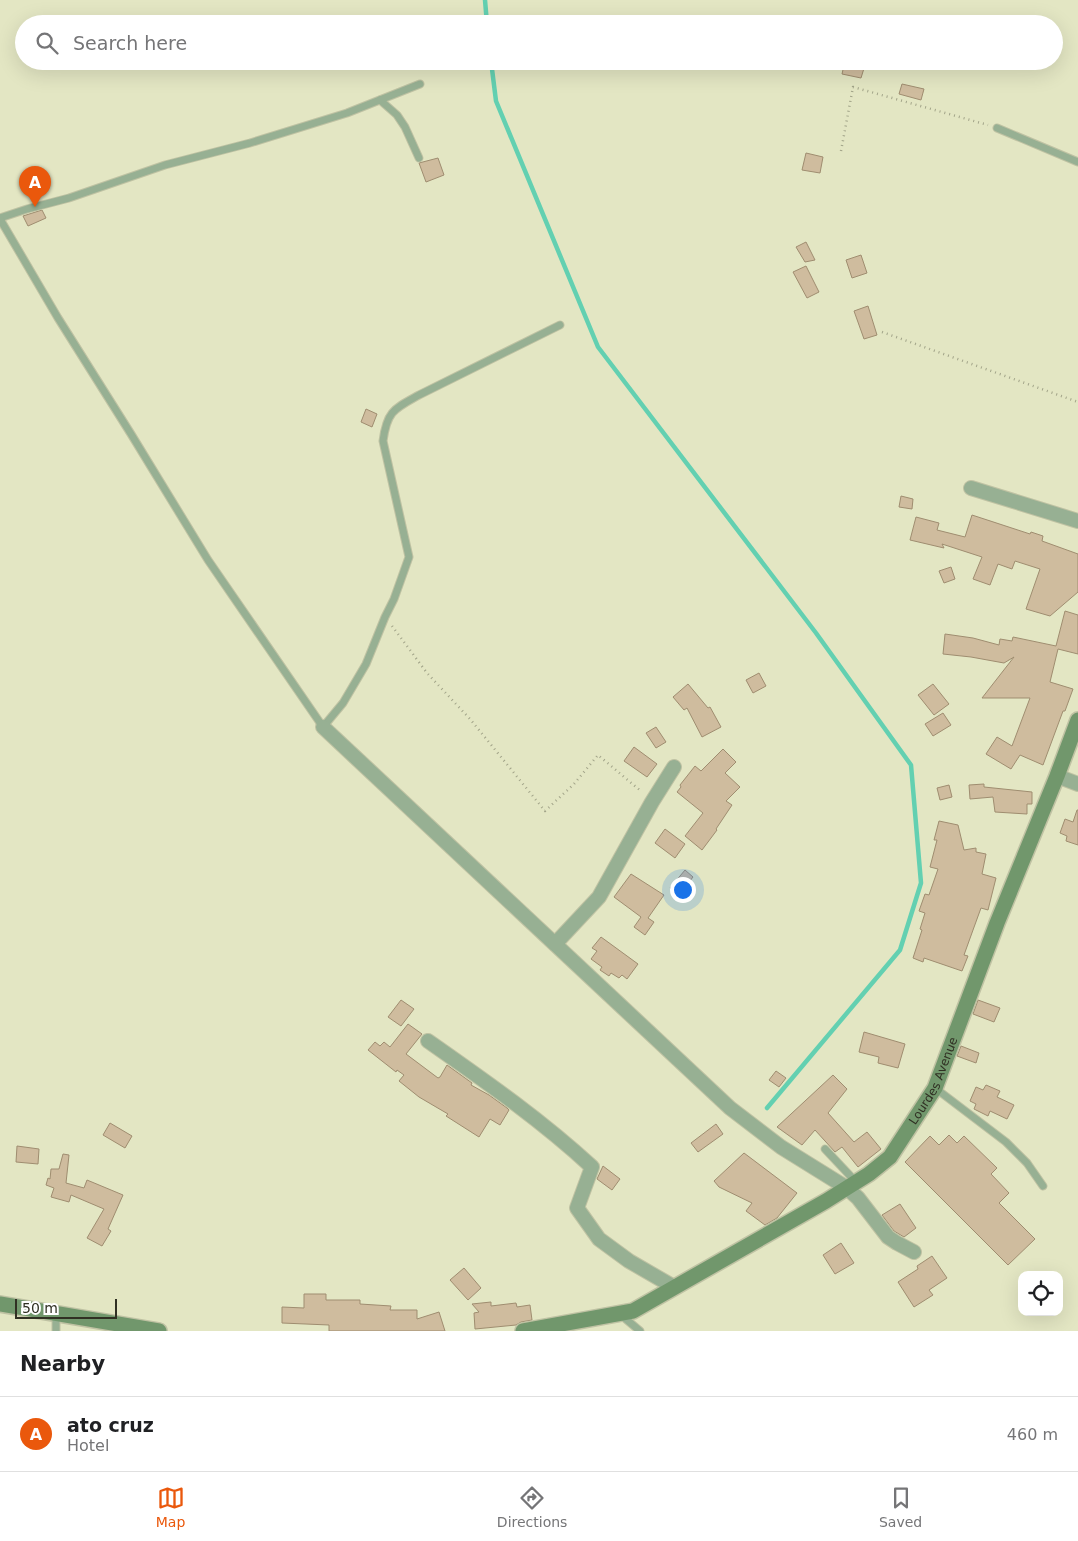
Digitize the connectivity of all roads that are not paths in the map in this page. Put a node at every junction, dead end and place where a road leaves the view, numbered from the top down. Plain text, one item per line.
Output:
1 (420, 84) dead end
2 (380, 100) junction
3 (997, 128) road end
4 (419, 158) dead end
5 (1078, 162) edge
6 (0, 218) edge
7 (560, 325) dead end
8 (971, 488) dead end
9 (1078, 521) edge
10 (1078, 720) edge
11 (323, 727) junction
12 (674, 767) dead end
13 (1057, 776) junction
14 (1078, 784) edge
15 (555, 944) junction
16 (428, 1041) dead end
17 (935, 1088) junction
18 (825, 1149) dead end
19 (852, 1185) junction
20 (1043, 1186) dead end
21 (914, 1252) dead end
22 (674, 1287) junction
23 (0, 1304) edge
24 (626, 1312) junction
25 (56, 1315) junction
26 (56, 1331) edge
27 (159, 1331) edge
28 (522, 1331) edge
29 (640, 1331) edge

1 - 2 lane
2 - 4 lane
2 - 6 lane
3 - 5 lane
6 - 11 lane
7 - 11 lane
8 - 9 street
10 - 13 main road, Lourdes Avenue
11 - 15 street
12 - 15 street
13 - 14 street
13 - 17 main road, Lourdes Avenue
15 - 19 street
16 - 22 street
17 - 19 main road, Lourdes Avenue
17 - 20 lane
18 - 19 lane
19 - 21 street
19 - 22 main road, Lourdes Avenue
22 - 24 main road, Lourdes Avenue
23 - 25 main road
24 - 28 main road, Lourdes Avenue
24 - 29 lane
25 - 26 lane
25 - 27 main road

